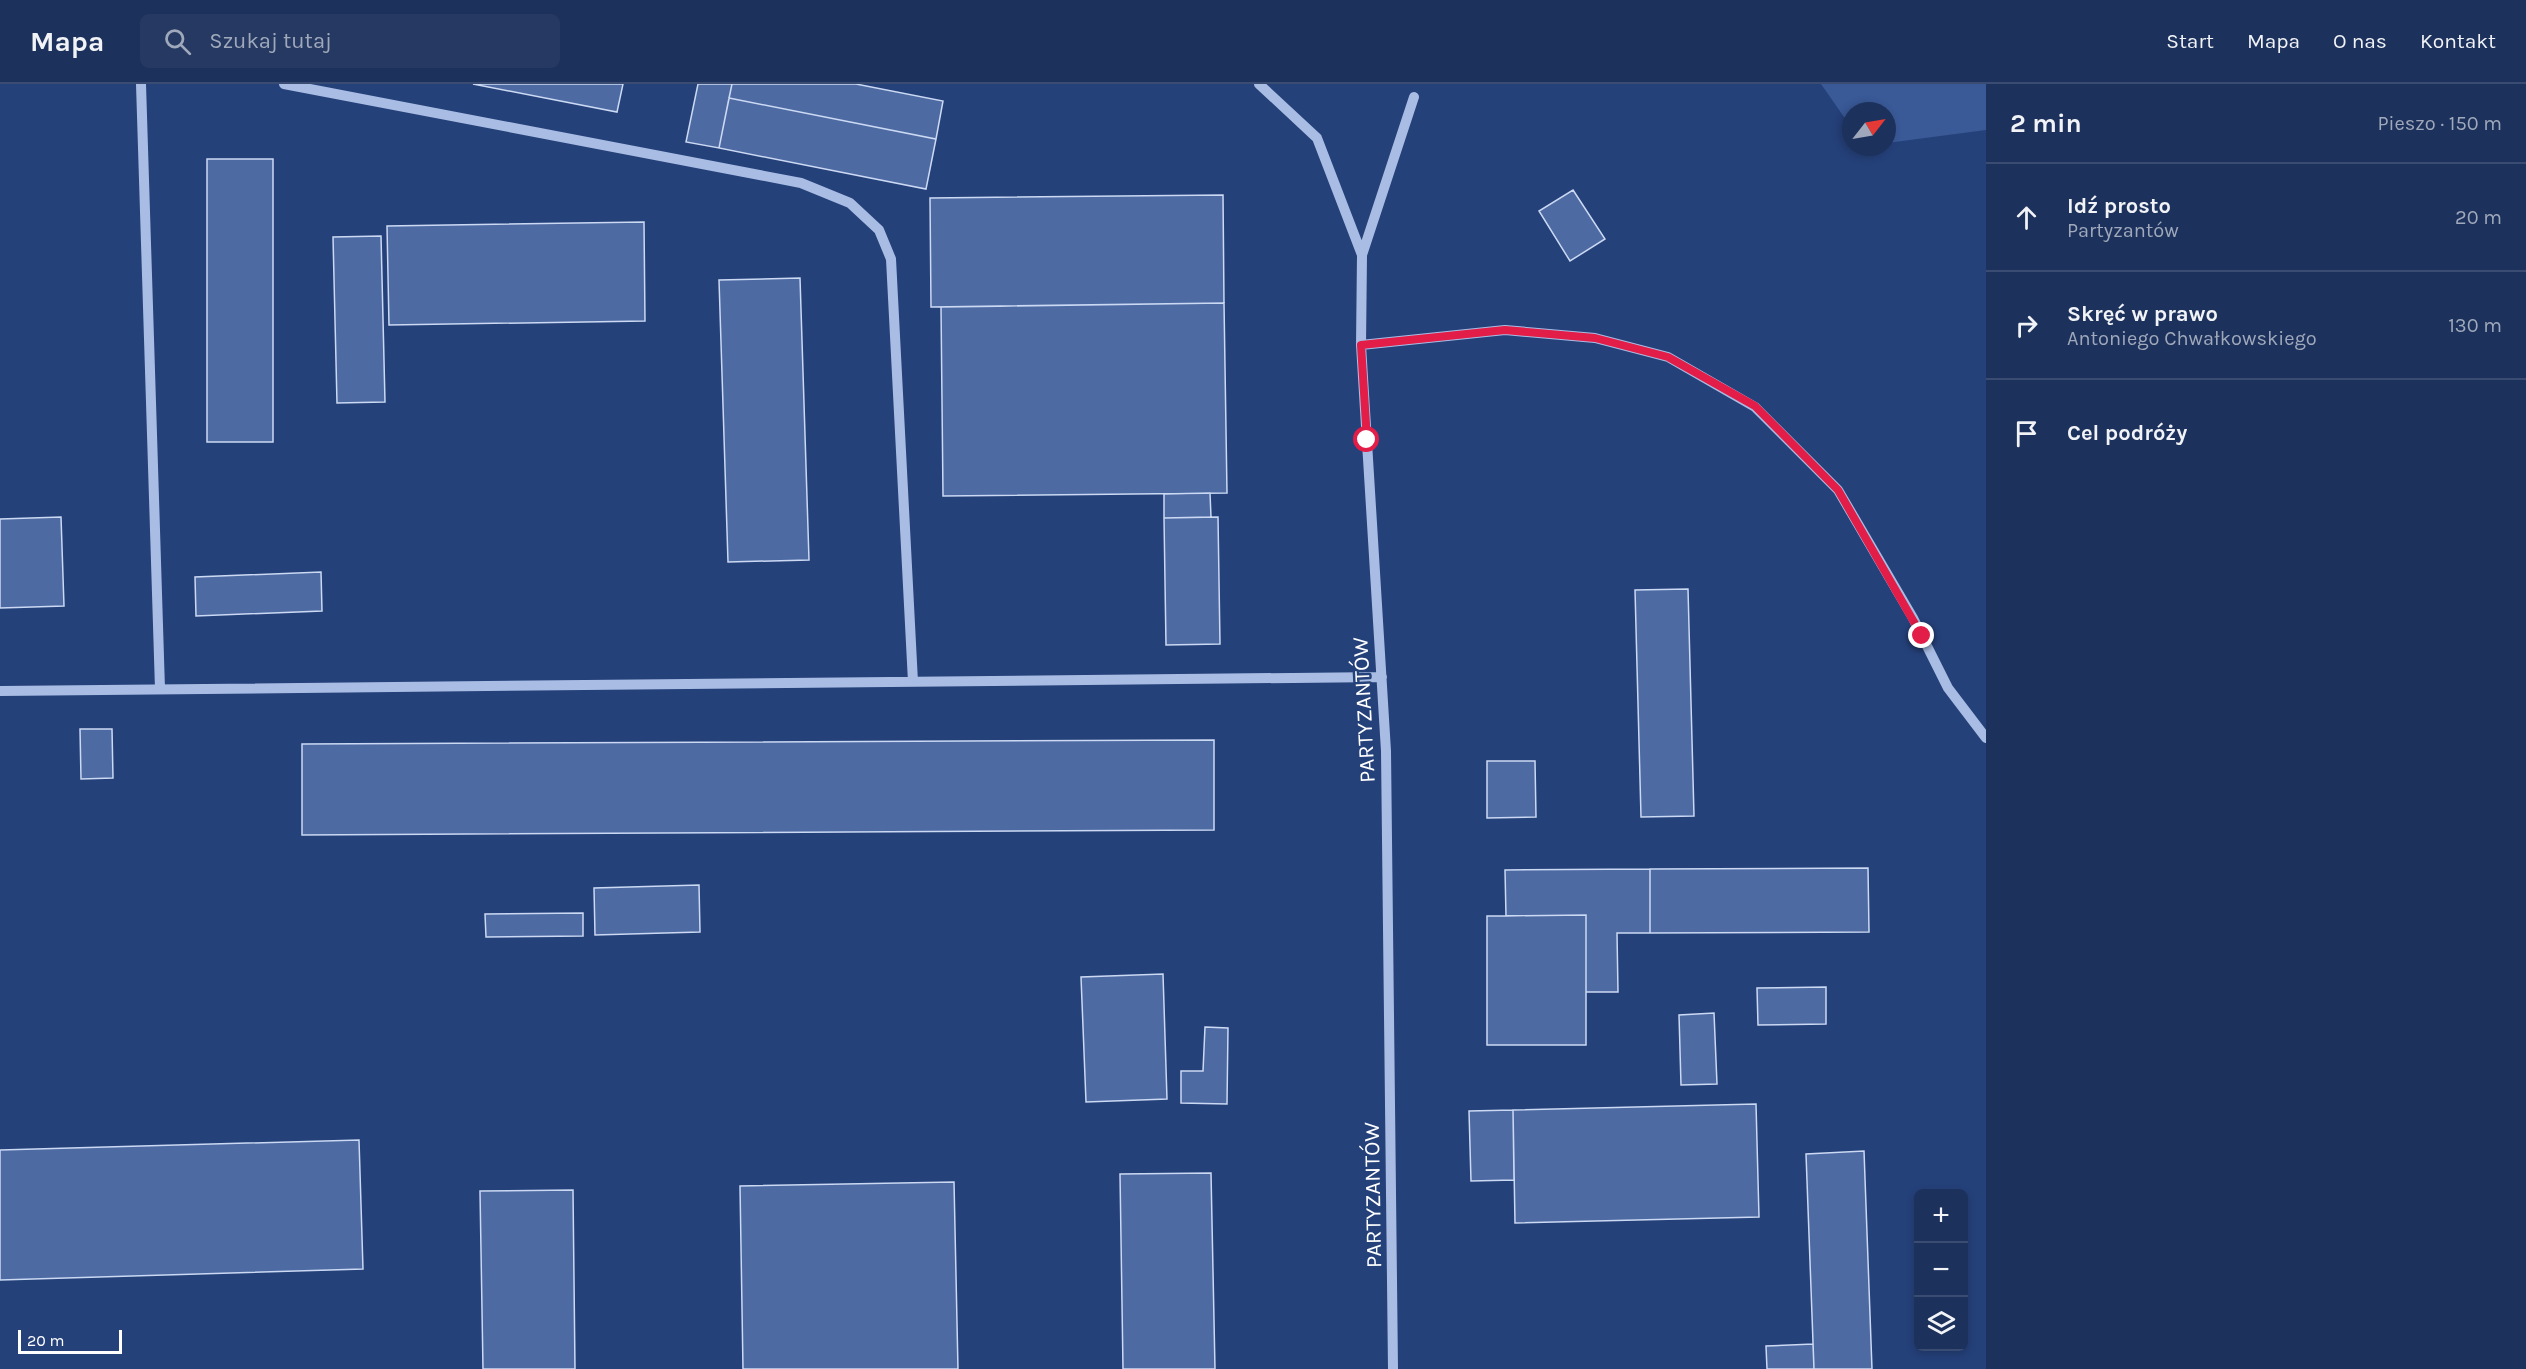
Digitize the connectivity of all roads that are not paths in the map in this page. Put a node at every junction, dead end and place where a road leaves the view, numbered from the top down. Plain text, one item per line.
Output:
1 (141, 84) edge
2 (284, 84) edge
3 (1259, 84) edge
4 (1414, 97) dead end
5 (1362, 255) junction
6 (1361, 345) junction
7 (1382, 677) junction
8 (914, 682) junction
9 (160, 689) junction
10 (0, 691) edge
11 (1986, 738) edge
12 (1393, 1369) edge

1 - 9 street
2 - 8 street
3 - 5 street, PARTYZANTÓW
4 - 5 street
5 - 6 street, PARTYZANTÓW
6 - 7 street, PARTYZANTÓW
6 - 11 street
7 - 8 street
7 - 12 street, PARTYZANTÓW
8 - 9 street
9 - 10 street

